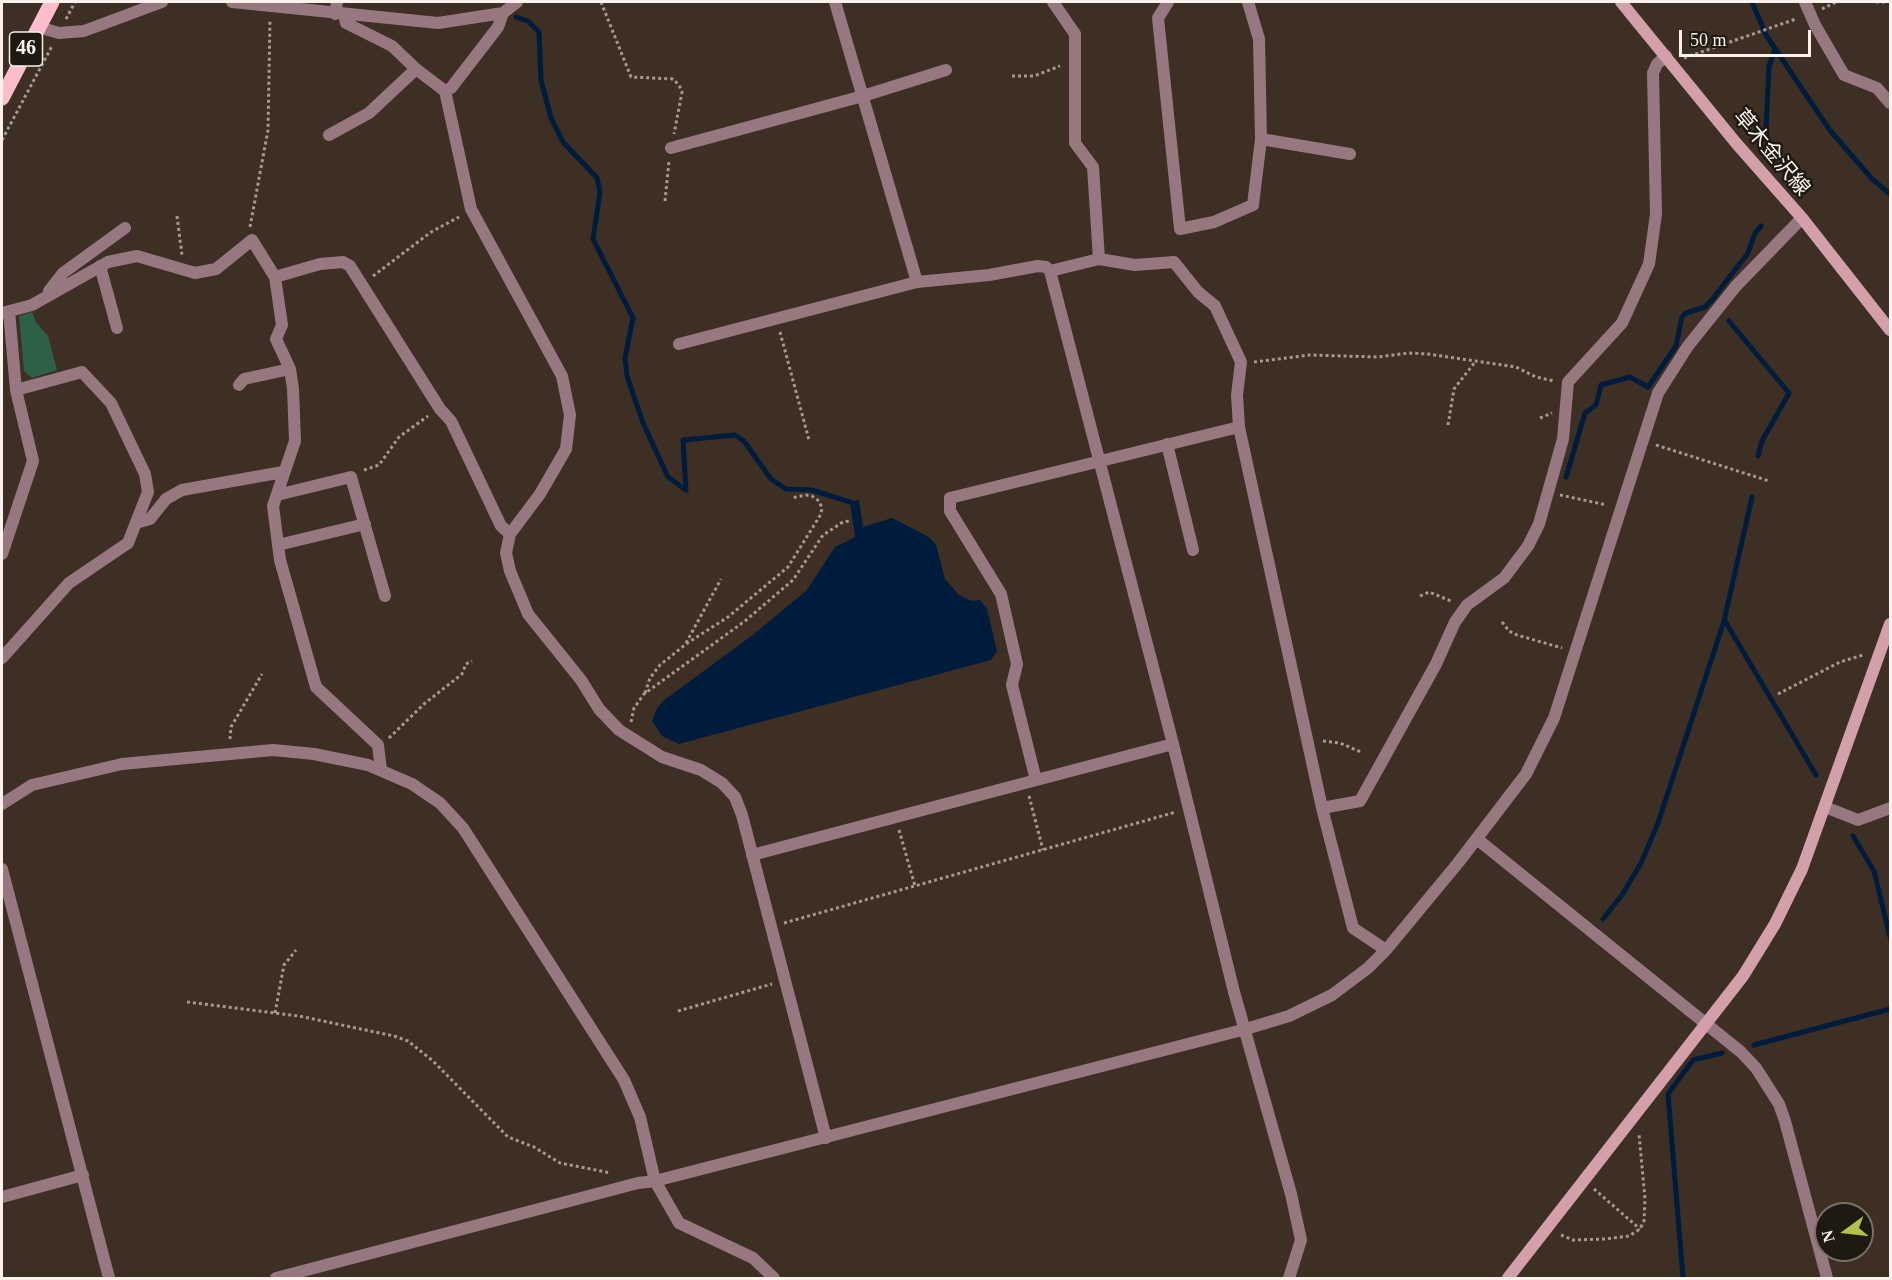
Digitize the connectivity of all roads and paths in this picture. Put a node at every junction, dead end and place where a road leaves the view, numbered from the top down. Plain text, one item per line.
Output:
1 (52, 2) edge
2 (75, 2) edge
3 (162, 2) edge
4 (232, 2) edge
5 (516, 2) edge
6 (601, 2) edge
7 (835, 2) edge
8 (1053, 2) edge
9 (1168, 2) edge
10 (1248, 2) edge
11 (1621, 2) edge
12 (1836, 2) edge
13 (1876, 2) edge
14 (1886, 2) edge
15 (270, 6) junction
16 (1808, 7) edge
17 (339, 10) edge
18 (503, 13) junction
19 (38, 27) junction
20 (59, 33) junction
21 (1666, 56) junction
22 (1076, 63) junction
23 (1675, 66) junction
24 (416, 69) junction
25 (946, 70) dead end
26 (1012, 76) dead end
27 (445, 91) junction
28 (863, 96) junction
29 (2, 98) edge
30 (1890, 103) edge
31 (329, 135) dead end
32 (1261, 139) junction
33 (2, 140) edge
34 (671, 148) junction
35 (1350, 154) dead end
36 (665, 201) dead end
37 (472, 212) junction
38 (177, 216) dead end
39 (1802, 218) junction
40 (125, 228) dead end
41 (252, 240) junction
42 (1099, 259) junction
43 (100, 266) junction
44 (180, 268) junction
45 (1050, 271) junction
46 (275, 277) junction
47 (917, 282) junction
48 (361, 284) junction
49 (50, 294) junction
50 (5, 312) edge
51 (776, 318) junction
52 (117, 328) dead end
53 (1890, 330) edge
54 (679, 344) dead end
55 (1475, 362) junction
56 (1240, 365) junction
57 (290, 369) junction
58 (1568, 382) junction
59 (239, 385) dead end
60 (16, 390) junction
61 (440, 409) junction
62 (1448, 425) dead end
63 (1239, 427) junction
64 (809, 440) dead end
65 (1642, 440) junction
66 (1167, 444) junction
67 (1100, 461) junction
68 (283, 472) junction
69 (351, 477) junction
70 (1768, 481) dead end
71 (1549, 493) junction
72 (277, 495) junction
73 (790, 498) dead end
74 (1620, 508) junction
75 (850, 521) dead end
76 (136, 523) junction
77 (365, 524) junction
78 (510, 534) junction
79 (278, 545) junction
80 (1193, 550) dead end
81 (2, 554) edge
82 (721, 579) dead end
83 (385, 596) dead end
84 (1420, 596) dead end
85 (1465, 609) junction
86 (1502, 622) dead end
87 (1890, 624) edge
88 (686, 644) junction
89 (1575, 651) junction
90 (2, 658) edge
91 (1878, 658) junction
92 (472, 661) dead end
93 (262, 674) dead end
94 (644, 694) junction
95 (1778, 694) dead end
96 (627, 736) junction
97 (1173, 744) junction
98 (1308, 746) junction
99 (379, 749) junction
100 (1361, 752) dead end
101 (229, 754) junction
102 (381, 770) junction
103 (1030, 782) junction
104 (2, 804) edge
105 (1825, 807) junction
106 (1189, 808) junction
107 (1322, 808) junction
108 (1890, 808) edge
109 (896, 817) junction
110 (1477, 839) junction
111 (1043, 850) junction
112 (752, 855) junction
113 (2, 869) edge
114 (915, 886) junction
115 (770, 926) junction
116 (296, 950) dead end
117 (1386, 950) junction
118 (784, 981) junction
119 (187, 1002) dead end
120 (678, 1011) dead end
121 (275, 1013) junction
122 (1706, 1023) junction
123 (1246, 1029) junction
124 (1631, 1119) junction
125 (826, 1138) junction
126 (83, 1175) junction
127 (1584, 1180) junction
128 (655, 1181) junction
129 (638, 1183) junction
130 (2, 1197) edge
131 (1551, 1224) junction
132 (1640, 1229) junction
133 (110, 1278) edge
134 (276, 1278) edge
135 (774, 1278) edge
136 (1289, 1278) edge
137 (1508, 1278) edge
138 (1827, 1278) edge

1 - 19 main road, 46
2 - 20 path
3 - 20 street
4 - 15 street
5 - 18 street
6 - 34 path
7 - 28 street
8 - 22 street
9 - 32 street
10 - 32 street
11 - 21 street, 草木金沢線
12 - 16 path
13 - 14 path
15 - 17 street
15 - 41 path
16 - 23 path
16 - 30 street
17 - 18 street
17 - 24 street
18 - 27 street
19 - 20 street
19 - 29 main road, 46
20 - 33 path
21 - 23 street, 草木金沢線
21 - 58 street
22 - 26 path
22 - 42 street
23 - 39 street, 草木金沢線
24 - 27 street
24 - 31 street
25 - 28 street
27 - 37 street
28 - 34 street
28 - 47 street
32 - 35 street
34 - 36 path
37 - 48 path
37 - 78 street
38 - 44 path
39 - 53 street, 草木金沢線
39 - 65 street
40 - 49 street
41 - 44 street
41 - 46 street
42 - 45 street
42 - 56 street
43 - 44 street
43 - 49 street
43 - 52 street
45 - 47 street
45 - 67 street
46 - 48 street
46 - 57 street
47 - 51 street
48 - 61 street
49 - 50 street
50 - 60 street
51 - 54 street
51 - 64 path
55 - 56 path
55 - 58 path
55 - 62 path
56 - 63 street
57 - 59 street
57 - 68 street
58 - 71 street
60 - 76 street
60 - 81 street
61 - 69 path
61 - 78 street
63 - 66 street
63 - 98 street
65 - 70 path
65 - 74 street
66 - 67 street
66 - 80 street
67 - 97 street
67 - 103 street
68 - 72 street
68 - 76 street
69 - 72 street
69 - 77 street
71 - 74 path
71 - 85 street
72 - 79 street
73 - 88 path
74 - 89 street
75 - 94 path
76 - 90 street
77 - 79 street
77 - 83 street
78 - 96 street
79 - 99 street
82 - 88 path
84 - 85 path
85 - 107 street
86 - 89 path
87 - 91 street
88 - 94 path
89 - 110 street
91 - 95 path
91 - 105 street
92 - 99 path
93 - 101 path
94 - 96 path
96 - 112 street
97 - 103 street
97 - 106 street
98 - 100 path
98 - 107 street
99 - 102 street
101 - 102 street
101 - 104 street
102 - 128 street
103 - 109 street
103 - 111 path
105 - 108 street
105 - 122 street
106 - 111 path
106 - 123 street
107 - 117 street
109 - 112 street
109 - 114 path
110 - 117 street
110 - 122 street
111 - 114 path
112 - 115 street
113 - 126 street
114 - 115 path
115 - 118 street
116 - 121 path
117 - 123 street
118 - 120 path
118 - 125 street
119 - 121 path
121 - 129 path
122 - 124 street
122 - 138 street
123 - 125 street
123 - 136 street
124 - 127 street
124 - 132 path
125 - 128 street
126 - 130 street
126 - 133 street
127 - 131 street
127 - 132 path
128 - 129 street
128 - 135 street
129 - 134 street
131 - 132 path
131 - 137 street

